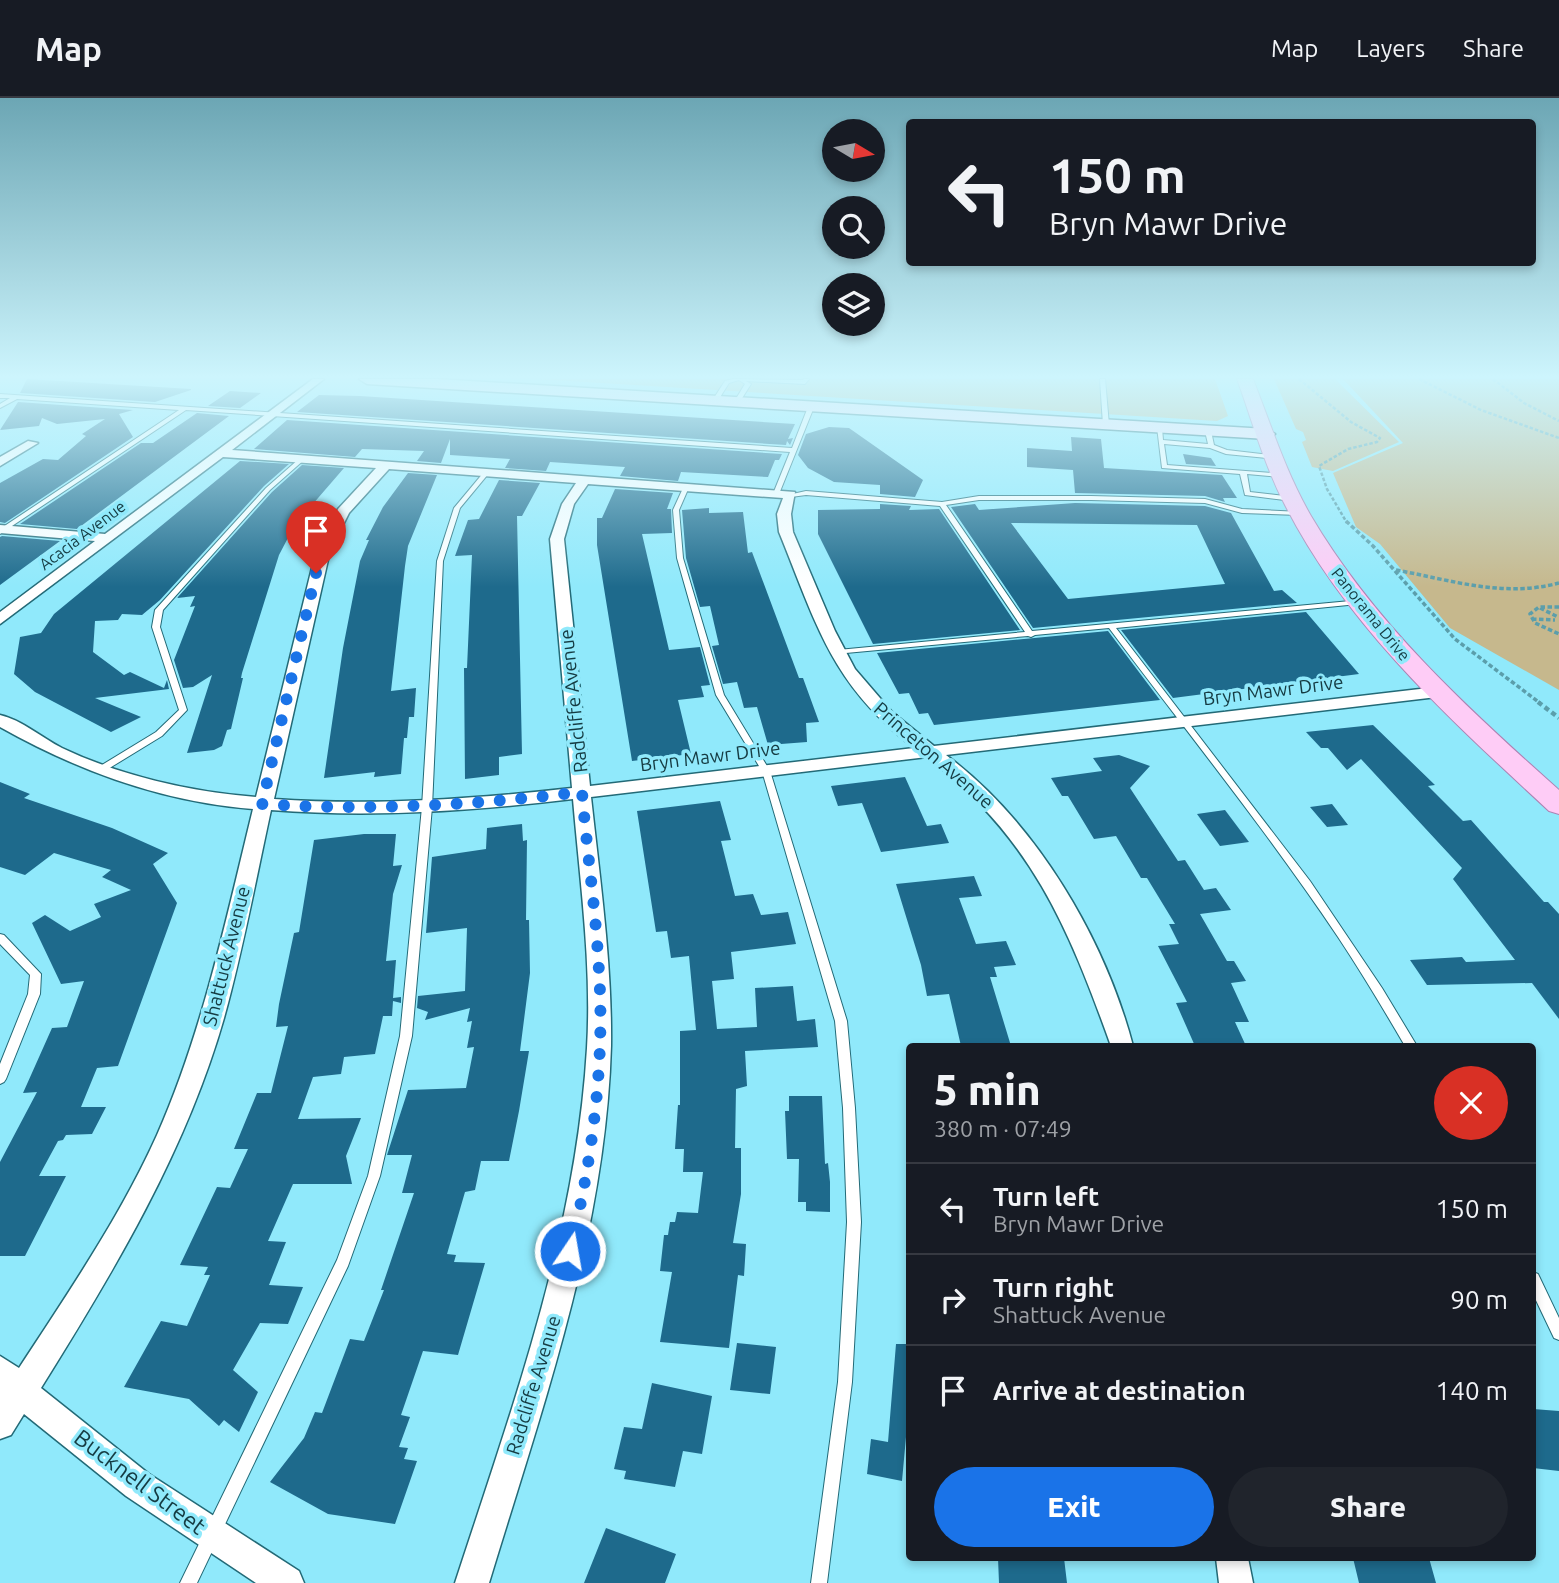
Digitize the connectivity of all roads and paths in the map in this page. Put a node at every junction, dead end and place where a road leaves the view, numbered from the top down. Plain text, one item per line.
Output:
1 (23, 448) edge
2 (124, 448) edge
3 (226, 448) edge
4 (768, 448) edge
5 (1162, 448) edge
6 (1222, 448) edge
7 (1272, 448) edge
8 (1357, 448) edge
9 (793, 450) joint
10 (1198, 450) dead end
11 (1226, 452) junction
12 (220, 453) junction
13 (302, 459) junction
14 (0, 462) edge
15 (386, 465) junction
16 (1279, 466) junction
17 (1229, 467) junction
18 (1243, 472) junction
19 (486, 473) junction
20 (584, 480) junction
21 (685, 487) junction
22 (783, 494) junction
23 (943, 504) junction
24 (1296, 506) junction
25 (1, 530) edge
26 (107, 538) junction
27 (1395, 570) junction
28 (1559, 583) edge
29 (1358, 602) junction
30 (1539, 607) junction
31 (1559, 607) edge
32 (0, 619) edge
33 (1532, 619) junction
34 (1558, 619) edge
35 (1112, 627) junction
36 (1558, 633) edge
37 (1031, 635) junction
38 (838, 652) junction
39 (1437, 692) junction
40 (1559, 718) edge
41 (0, 720) edge
42 (1183, 722) junction
43 (930, 751) junction
44 (100, 770) junction
45 (766, 771) junction
46 (582, 792) junction
47 (262, 804) junction
48 (1559, 805) edge
49 (427, 807) junction
50 (0, 938) edge
51 (1121, 1043) edge
52 (1409, 1043) edge
53 (0, 1079) edge
54 (1536, 1285) edge
55 (1559, 1333) edge
56 (11, 1381) edge
57 (0, 1424) edge
58 (211, 1535) junction
59 (1232, 1561) edge
60 (188, 1583) edge
61 (287, 1583) edge
62 (472, 1583) edge
63 (819, 1583) edge
64 (1236, 1583) edge

1 - 14 street
2 - 25 lane
3 - 12 street, Acacia Avenue
4 - 9 lane
5 - 17 lane
6 - 11 lane
7 - 16 main road, Panorama Drive
8 - 27 path
9 - 22 lane
10 - 11 lane
11 - 16 lane
11 - 17 lane
12 - 13 street
12 - 26 street, Acacia Avenue
13 - 15 street
13 - 44 lane
15 - 19 street
15 - 47 street, Shattuck Avenue
16 - 18 lane
16 - 24 main road, Panorama Drive
17 - 18 lane
18 - 24 lane
19 - 20 street
19 - 49 lane
20 - 21 street
20 - 46 street, Radcliffe Avenue
21 - 22 street
21 - 45 lane
22 - 23 lane
22 - 38 street, Princeton Avenue
23 - 24 lane
23 - 37 lane
24 - 29 main road, Panorama Drive
25 - 26 street
26 - 32 street, Acacia Avenue
27 - 28 path
27 - 40 path
29 - 35 lane
29 - 39 main road, Panorama Drive
30 - 31 path
30 - 33 path
30 - 34 path
33 - 34 path
33 - 36 path
35 - 37 lane
35 - 42 lane
37 - 38 lane
38 - 43 street, Princeton Avenue
39 - 42 street, Bryn Mawr Drive
39 - 48 main road, Panorama Drive
41 - 44 street, Bryn Mawr Drive
42 - 43 street, Bryn Mawr Drive
42 - 52 lane
43 - 45 street, Bryn Mawr Drive
43 - 51 street, Princeton Avenue
44 - 47 street, Bryn Mawr Drive
45 - 46 street, Bryn Mawr Drive
45 - 63 lane
46 - 49 street, Bryn Mawr Drive
46 - 62 street, Radcliffe Avenue
47 - 49 street, Bryn Mawr Drive
47 - 56 street, Shattuck Avenue
49 - 58 lane
50 - 53 lane
54 - 55 lane
56 - 57 street, Shattuck Avenue
56 - 58 street, Bucknell Street
58 - 60 lane
58 - 61 street, Bucknell Street
59 - 64 street

